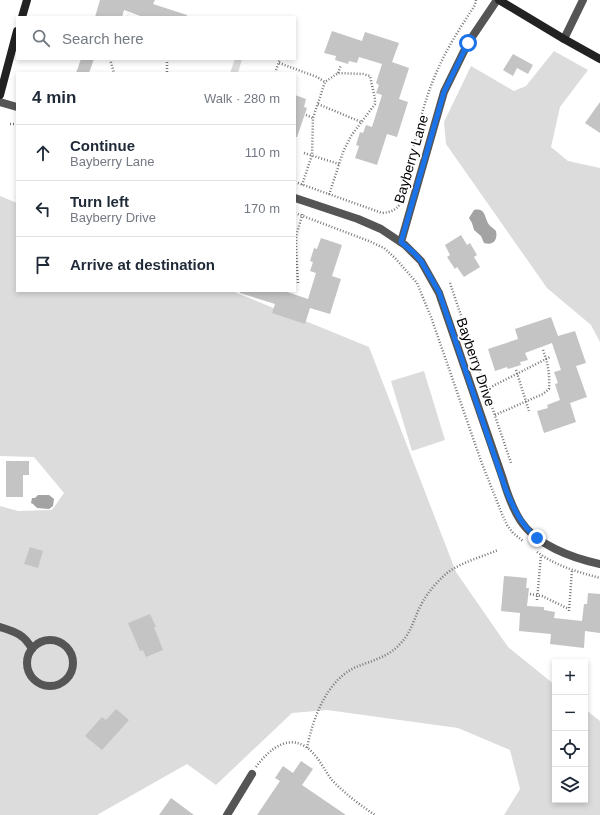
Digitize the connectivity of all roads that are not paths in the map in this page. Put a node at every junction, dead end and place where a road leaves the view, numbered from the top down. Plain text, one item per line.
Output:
1 (27, 0) edge
2 (498, 0) edge
3 (583, 0) edge
4 (22, 16) edge
5 (16, 35) edge
6 (564, 39) junction
7 (600, 59) edge
8 (0, 95) edge
9 (0, 102) edge
10 (16, 107) edge
11 (296, 198) edge
12 (401, 242) junction
13 (600, 564) edge
14 (0, 627) edge
15 (32, 649) junction
16 (252, 774) road end
17 (227, 815) edge

1 - 4 main road
2 - 6 main road
2 - 12 street, Bayberry Lane
3 - 6 street
5 - 8 main road
6 - 7 main road
9 - 10 street
11 - 12 street, Bayberry Drive
12 - 13 street, Bayberry Drive
14 - 15 street
15 - 15 street
16 - 17 street

